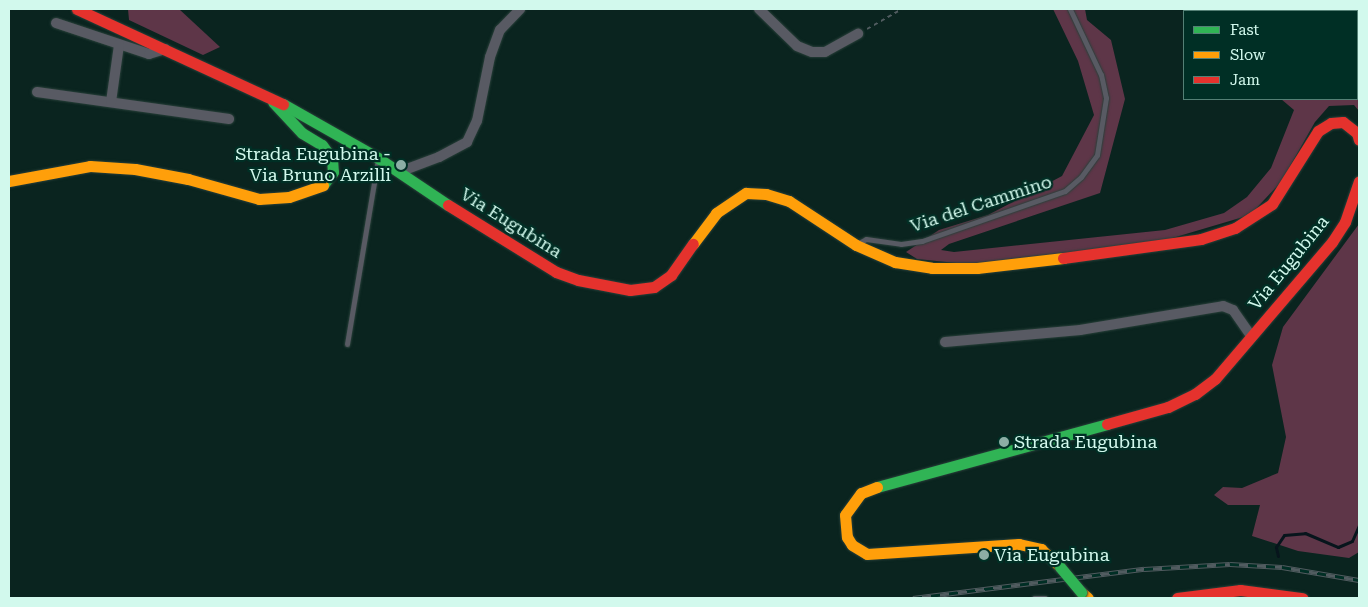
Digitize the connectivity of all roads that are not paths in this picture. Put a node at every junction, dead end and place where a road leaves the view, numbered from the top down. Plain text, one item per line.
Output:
1 (77, 9) edge
2 (520, 9) edge
3 (759, 9) edge
4 (1070, 9) edge
5 (56, 23) dead end
6 (858, 34) road end
7 (119, 45) junction
8 (165, 49) junction
9 (37, 92) dead end
10 (268, 96) junction
11 (111, 102) junction
12 (229, 119) dead end
13 (1359, 140) edge
14 (378, 158) junction
15 (399, 172) junction
16 (9, 181) edge
17 (1359, 182) edge
18 (856, 245) junction
19 (1252, 337) junction
20 (945, 342) dead end
21 (347, 344) dead end
22 (1244, 593) edge
23 (1084, 595) edge
24 (1034, 598) edge
25 (1045, 598) edge
26 (1176, 598) edge
27 (1269, 598) edge
28 (1302, 598) edge

1 - 8 street, Via Eugubina
2 - 15 street
3 - 6 street
4 - 18 lane, Via del Cammino
5 - 7 street
7 - 8 street
7 - 11 street
8 - 10 street, Via Eugubina
9 - 11 street
10 - 14 street, Via Eugubina
10 - 16 street
11 - 12 street
13 - 18 street, Via Eugubina
14 - 15 street, Via Eugubina
14 - 21 lane
15 - 18 street, Via Eugubina
17 - 19 street, Via Eugubina
19 - 20 street, Via Eugubina
19 - 23 street, Via Eugubina, bridge
22 - 26 street
22 - 27 street
22 - 28 street
24 - 25 lane

